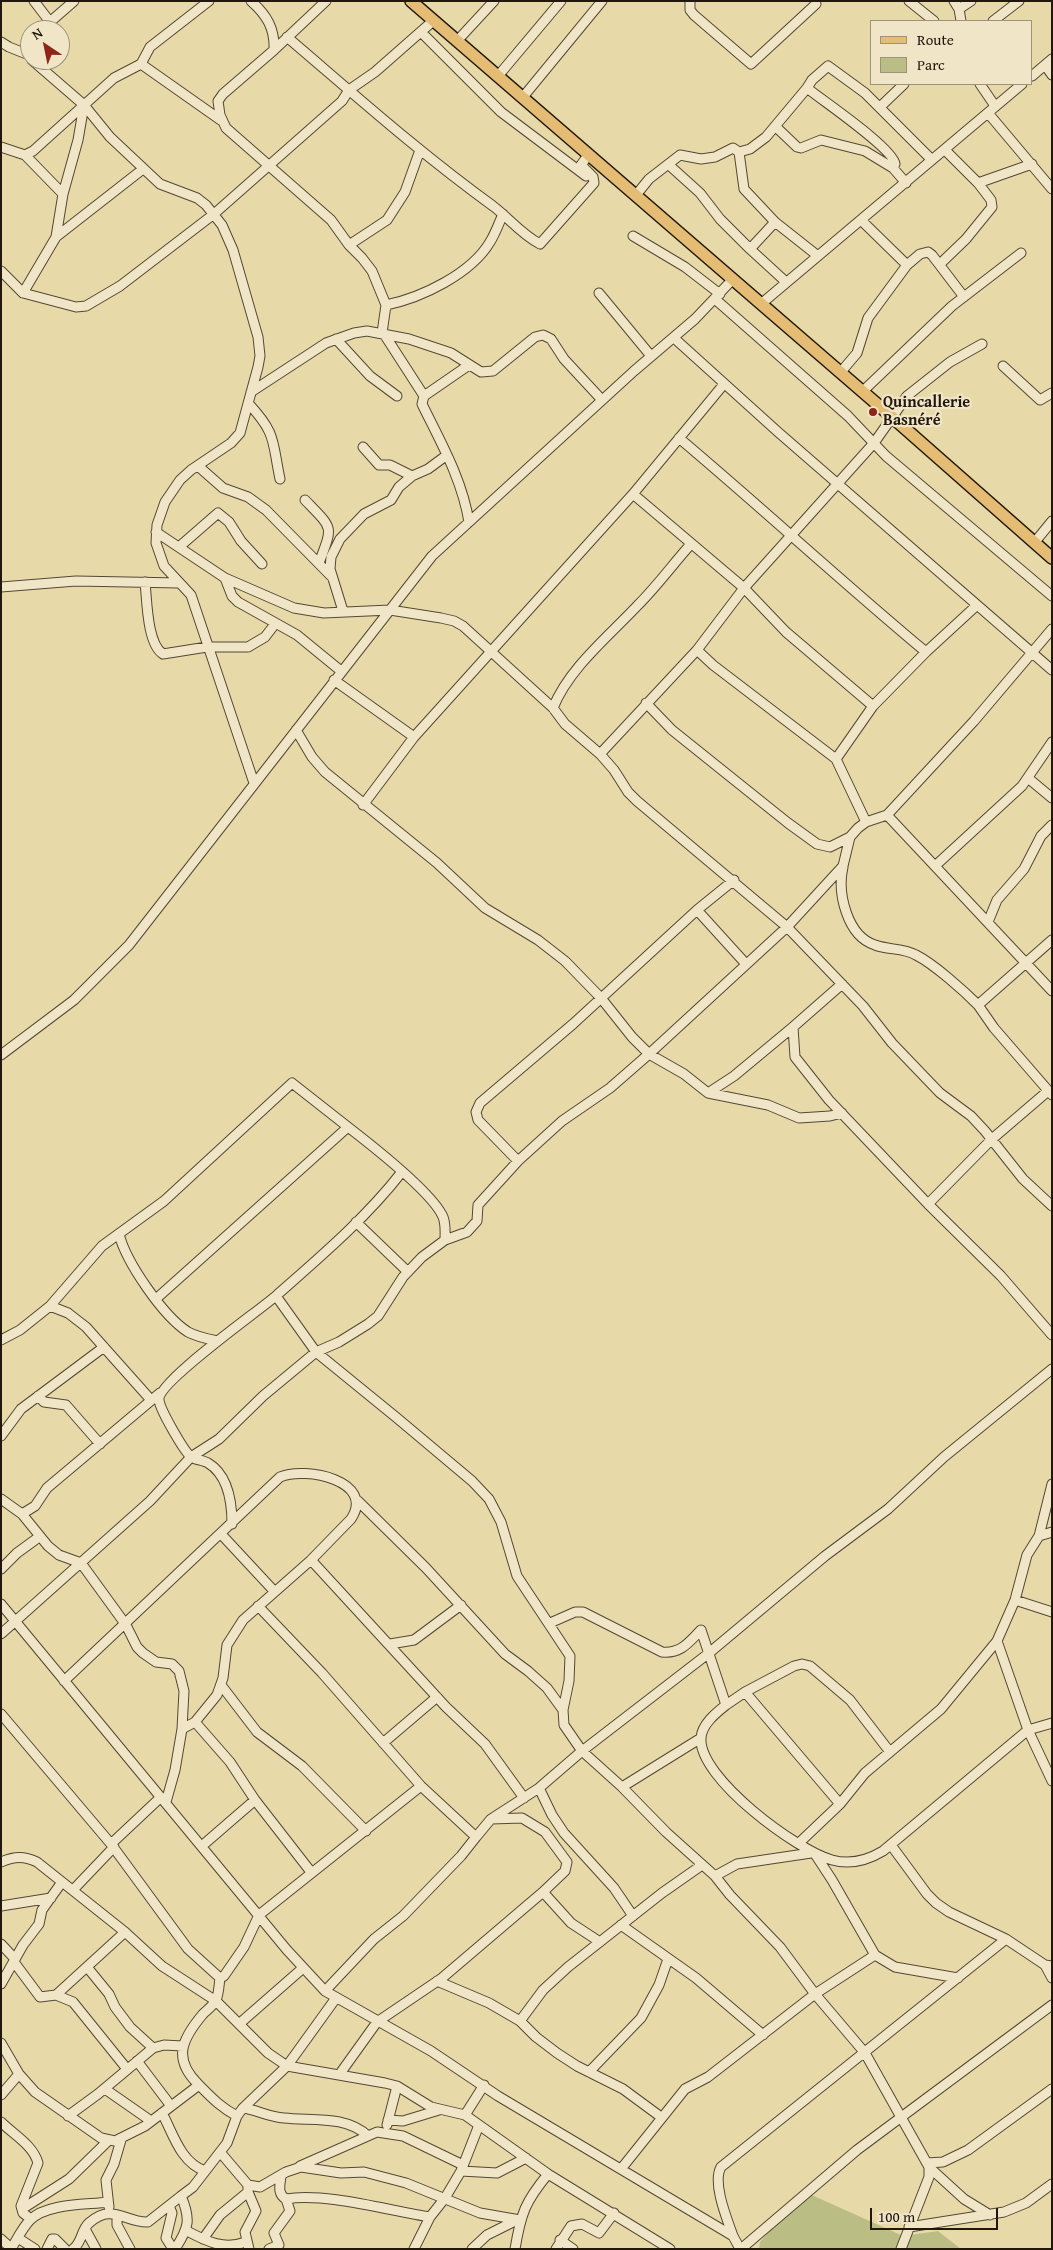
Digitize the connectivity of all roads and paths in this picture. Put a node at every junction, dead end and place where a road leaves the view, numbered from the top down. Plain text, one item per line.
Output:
1 (34, 1) edge
2 (74, 1) edge
3 (209, 1) edge
4 (251, 1) edge
5 (326, 1) edge
6 (411, 1) edge
7 (494, 1) edge
8 (561, 1) edge
9 (602, 1) edge
10 (690, 1) edge
11 (909, 1) edge
12 (971, 1) edge
13 (1019, 1) edge
14 (816, 4) dead end
15 (957, 5) edge
16 (48, 20) edge
17 (52, 20) edge
18 (933, 20) edge
19 (961, 20) edge
20 (994, 20) edge
21 (433, 21) junction
22 (421, 32) junction
23 (287, 37) junction
24 (458, 41) junction
25 (1, 42) edge
26 (274, 50) junction
27 (20, 52) edge
28 (1048, 62) edge
29 (141, 64) junction
30 (44, 70) edge
31 (1033, 75) edge
32 (1052, 75) edge
33 (498, 76) junction
34 (903, 85) edge
35 (981, 85) edge
36 (1021, 85) edge
37 (807, 88) junction
38 (349, 90) junction
39 (523, 97) junction
40 (84, 105) junction
41 (995, 106) junction
42 (880, 107) junction
43 (988, 113) junction
44 (222, 121) junction
45 (775, 126) junction
46 (1, 147) edge
47 (420, 150) junction
48 (945, 150) junction
49 (739, 152) junction
50 (588, 154) junction
51 (25, 155) junction
52 (932, 160) junction
53 (1032, 164) junction
54 (669, 165) junction
55 (268, 166) junction
56 (893, 168) junction
57 (143, 169) junction
58 (594, 183) junction
59 (906, 183) junction
60 (978, 183) junction
61 (1052, 189) edge
62 (63, 194) junction
63 (636, 195) junction
64 (214, 214) junction
65 (503, 214) junction
66 (862, 220) junction
67 (775, 222) junction
68 (633, 236) dead end
69 (56, 237) junction
70 (349, 245) junction
71 (750, 249) junction
72 (1021, 253) dead end
73 (818, 256) junction
74 (940, 264) junction
75 (907, 265) junction
76 (1, 271) edge
77 (733, 280) junction
78 (786, 282) junction
79 (23, 293) junction
80 (599, 293) dead end
81 (718, 297) junction
82 (964, 297) junction
83 (761, 304) junction
84 (386, 305) junction
85 (383, 333) junction
86 (674, 338) junction
87 (336, 339) junction
88 (982, 344) dead end
89 (651, 356) junction
90 (469, 365) junction
91 (1003, 366) dead end
92 (840, 373) junction
93 (724, 384) junction
94 (250, 392) junction
95 (862, 392) junction
96 (1052, 393) edge
97 (397, 396) dead end
98 (424, 396) junction
99 (602, 400) junction
100 (248, 403) junction
101 (892, 416) junction
102 (679, 438) junction
103 (874, 443) junction
104 (363, 447) dead end
105 (447, 455) junction
106 (198, 466) junction
107 (412, 476) junction
108 (280, 480) dead end
109 (838, 485) junction
110 (633, 494) junction
111 (305, 500) dead end
112 (1052, 521) edge
113 (469, 522) junction
114 (156, 532) junction
115 (792, 535) junction
116 (1034, 543) junction
117 (691, 544) junction
118 (179, 547) junction
119 (1052, 558) edge
120 (319, 563) junction
121 (262, 564) dead end
122 (332, 576) junction
123 (224, 578) junction
124 (145, 582) junction
125 (179, 583) junction
126 (1, 587) edge
127 (744, 588) junction
128 (1052, 596) edge
129 (976, 606) junction
130 (390, 610) junction
131 (343, 611) junction
132 (275, 624) junction
133 (1052, 629) edge
134 (207, 647) junction
135 (697, 650) junction
136 (492, 652) junction
137 (926, 652) junction
138 (1032, 652) junction
139 (1052, 670) edge
140 (341, 671) junction
141 (334, 680) junction
142 (646, 703) junction
143 (873, 706) junction
144 (553, 708) junction
145 (296, 730) junction
146 (414, 737) junction
147 (1052, 742) edge
148 (600, 754) junction
149 (836, 759) junction
150 (1028, 778) junction
151 (254, 783) junction
152 (1052, 798) edge
153 (363, 805) junction
154 (887, 815) junction
155 (866, 822) junction
156 (1052, 826) edge
157 (850, 838) junction
158 (844, 866) junction
159 (935, 866) junction
160 (734, 880) junction
161 (696, 910) junction
162 (988, 922) junction
163 (787, 927) junction
164 (1052, 940) edge
165 (1026, 962) junction
166 (746, 964) junction
167 (842, 984) junction
168 (1052, 992) edge
169 (601, 998) junction
170 (978, 1006) junction
171 (793, 1027) junction
172 (649, 1054) junction
173 (1, 1055) edge
174 (708, 1093) junction
175 (1050, 1093) edge
176 (842, 1113) junction
177 (348, 1127) junction
178 (992, 1139) junction
179 (518, 1161) junction
180 (401, 1173) junction
181 (928, 1204) junction
182 (1052, 1206) edge
183 (356, 1222) junction
184 (119, 1234) junction
185 (445, 1240) junction
186 (408, 1272) junction
187 (276, 1296) junction
188 (157, 1298) junction
189 (50, 1306) junction
190 (1052, 1335) edge
191 (1, 1340) edge
192 (218, 1341) junction
193 (104, 1347) junction
194 (316, 1352) junction
195 (1052, 1369) edge
196 (160, 1393) junction
197 (38, 1396) junction
198 (151, 1400) junction
199 (1, 1436) edge
200 (100, 1444) junction
201 (191, 1457) junction
202 (1052, 1484) edge
203 (1, 1499) edge
204 (358, 1501) junction
205 (22, 1514) junction
206 (232, 1524) junction
207 (1052, 1532) edge
208 (222, 1534) junction
209 (1039, 1536) junction
210 (39, 1537) junction
211 (311, 1560) junction
212 (81, 1564) junction
213 (1, 1569) edge
214 (274, 1591) junction
215 (1014, 1600) junction
216 (1, 1604) edge
217 (460, 1605) junction
218 (258, 1606) junction
219 (1052, 1612) edge
220 (16, 1622) junction
221 (550, 1623) junction
222 (126, 1625) junction
223 (1, 1634) edge
224 (997, 1641) junction
225 (390, 1644) junction
226 (709, 1654) junction
227 (64, 1680) junction
228 (221, 1684) junction
229 (745, 1692) junction
230 (437, 1697) junction
231 (726, 1705) junction
232 (563, 1710) junction
233 (1, 1714) edge
234 (195, 1722) junction
235 (1052, 1723) edge
236 (182, 1729) junction
237 (1028, 1730) junction
238 (701, 1738) junction
239 (383, 1743) junction
240 (582, 1751) junction
241 (890, 1752) junction
242 (1052, 1781) edge
243 (421, 1786) junction
244 (622, 1787) junction
245 (539, 1788) junction
246 (524, 1798) junction
247 (163, 1799) junction
248 (255, 1800) junction
249 (840, 1804) junction
250 (491, 1819) junction
251 (366, 1831) junction
252 (476, 1837) junction
253 (799, 1843) junction
254 (203, 1845) junction
255 (891, 1845) junction
256 (112, 1846) junction
257 (813, 1854) junction
258 (1, 1862) edge
259 (702, 1865) junction
260 (311, 1872) junction
261 (715, 1876) junction
262 (62, 1882) junction
263 (73, 1890) junction
264 (543, 1892) junction
265 (51, 1898) junction
266 (1, 1906) edge
267 (260, 1915) junction
268 (633, 1916) junction
269 (621, 1925) junction
270 (125, 1932) junction
271 (1006, 1939) junction
272 (600, 1942) junction
273 (1, 1944) edge
274 (875, 1955) junction
275 (668, 1959) junction
276 (14, 1961) junction
277 (1048, 1965) edge
278 (87, 1966) junction
279 (303, 1968) junction
280 (220, 1978) junction
281 (958, 1978) junction
282 (1052, 1978) edge
283 (437, 1981) junction
284 (1, 1984) edge
285 (325, 1991) junction
286 (56, 1994) junction
287 (815, 1994) junction
288 (336, 1998) junction
289 (216, 2001) junction
290 (1052, 2005) edge
291 (520, 2021) junction
292 (377, 2022) junction
293 (239, 2024) junction
294 (763, 2035) junction
295 (1, 2043) edge
296 (183, 2046) junction
297 (153, 2048) junction
298 (865, 2053) junction
299 (137, 2061) junction
300 (287, 2066) junction
301 (127, 2069) junction
302 (589, 2072) junction
303 (18, 2074) junction
304 (339, 2074) junction
305 (199, 2085) junction
306 (484, 2085) junction
307 (397, 2086) junction
308 (105, 2089) junction
309 (1052, 2089) edge
310 (1, 2095) edge
311 (171, 2106) junction
312 (243, 2108) junction
313 (440, 2110) junction
314 (162, 2113) junction
315 (466, 2115) junction
316 (68, 2116) junction
317 (236, 2116) junction
318 (661, 2117) junction
319 (903, 2118) junction
320 (388, 2120) junction
321 (152, 2121) junction
322 (1, 2122) edge
323 (479, 2125) junction
324 (385, 2133) junction
325 (368, 2136) junction
326 (109, 2140) junction
327 (120, 2140) junction
328 (220, 2152) junction
329 (526, 2158) junction
330 (928, 2165) junction
331 (296, 2168) junction
332 (462, 2168) junction
333 (621, 2169) junction
334 (204, 2171) junction
335 (548, 2174) junction
336 (281, 2176) junction
337 (1052, 2184) edge
338 (248, 2188) junction
339 (181, 2196) junction
340 (445, 2198) junction
341 (286, 2199) junction
342 (108, 2202) junction
343 (169, 2206) junction
344 (22, 2209) junction
345 (113, 2213) junction
346 (614, 2213) junction
347 (990, 2215) junction
348 (430, 2217) junction
349 (31, 2219) junction
350 (518, 2220) junction
351 (908, 2227) junction
352 (85, 2229) junction
353 (187, 2232) junction
354 (733, 2236) junction
355 (18, 2238) junction
356 (1, 2239) edge
357 (203, 2239) junction
358 (558, 2245) edge
359 (248, 2246) edge
360 (11, 2249) edge
361 (35, 2249) edge
362 (47, 2249) edge
363 (65, 2249) edge
364 (73, 2249) edge
365 (96, 2249) edge
366 (130, 2249) edge
367 (174, 2249) edge
368 (269, 2249) edge
369 (414, 2249) edge
370 (472, 2249) edge
371 (515, 2249) edge
372 (573, 2249) edge
373 (670, 2249) edge
374 (740, 2249) edge
375 (900, 2249) edge

1 - 16 street
2 - 17 street
3 - 29 street
4 - 26 street
5 - 23 street
6 - 21 main road
7 - 24 street
8 - 33 street
9 - 39 street
10 - 14 street
11 - 18 street
12 - 15 street
13 - 20 street
15 - 19 street
21 - 22 street
21 - 24 main road
22 - 38 street
22 - 58 street
23 - 26 street
23 - 38 street
24 - 33 main road
25 - 27 street
26 - 44 street
28 - 31 street
28 - 32 street
29 - 40 street
29 - 44 street
30 - 40 street
33 - 39 main road
34 - 42 street
35 - 41 street
36 - 41 street
37 - 42 street
37 - 45 street
37 - 56 street
38 - 47 street
38 - 55 street
39 - 50 main road
40 - 51 street
40 - 57 street
40 - 62 street
41 - 43 street
42 - 52 street
43 - 48 street
43 - 53 street
44 - 55 street
45 - 49 street
45 - 56 street
46 - 51 street
47 - 65 street
47 - 70 street
48 - 52 street
48 - 60 street
49 - 54 street
49 - 67 street
50 - 58 street
50 - 63 main road
51 - 62 street
52 - 59 street
53 - 60 street
53 - 61 street
54 - 63 street
54 - 71 street
55 - 64 street
55 - 70 street
56 - 59 street
57 - 64 street
57 - 69 street
58 - 65 street
59 - 66 street
60 - 74 street
62 - 69 street
63 - 77 main road
64 - 79 street
64 - 94 street
65 - 84 street
66 - 73 street
66 - 75 street
67 - 71 street
67 - 73 street
68 - 81 street
69 - 79 street
70 - 84 street
71 - 78 street
72 - 82 street
73 - 78 street
74 - 75 street
74 - 82 street
75 - 92 street
76 - 79 street
77 - 81 street
77 - 83 main road
78 - 83 street
80 - 89 street
81 - 86 street
81 - 103 street
82 - 95 street
83 - 92 main road
84 - 85 street
85 - 87 street
85 - 90 street
85 - 98 street
86 - 89 street
86 - 93 street
87 - 94 street
87 - 97 street
88 - 101 street
89 - 99 street
90 - 98 street
90 - 99 street
91 - 96 street
92 - 95 main road
93 - 102 street
93 - 109 street
94 - 100 street
95 - 101 main road
98 - 105 street
99 - 113 street
100 - 106 street
100 - 108 street
101 - 103 street
101 - 116 main road
102 - 110 street
102 - 115 street
103 - 109 street
103 - 128 street
104 - 107 street
105 - 107 street
105 - 113 street
106 - 114 street
106 - 120 street
107 - 122 street
109 - 115 street
109 - 129 street
110 - 117 street
110 - 136 street
111 - 120 street
112 - 116 street
113 - 130 street
114 - 118 street
114 - 125 street
115 - 127 street
115 - 137 street
116 - 119 main road
117 - 127 street
117 - 144 street
118 - 121 street
118 - 123 street
120 - 122 street
122 - 131 street
123 - 131 street
123 - 132 street
124 - 125 street
124 - 126 street
124 - 134 street
125 - 134 street
127 - 135 street
127 - 143 street
129 - 137 street
129 - 138 street
130 - 131 street
130 - 136 street
130 - 140 street
132 - 134 street
132 - 140 street
133 - 138 street
134 - 151 street
135 - 142 street
135 - 149 street
136 - 144 street
136 - 146 street
137 - 143 street
138 - 139 street
138 - 154 street
140 - 141 street
141 - 145 street
141 - 146 street
142 - 148 street
142 - 157 street
143 - 149 street
144 - 148 street
145 - 151 street
145 - 153 street
146 - 153 street
147 - 150 street
148 - 160 street
149 - 155 street
150 - 152 street
150 - 159 street
151 - 173 street
153 - 169 street
154 - 155 street
154 - 159 street
155 - 157 street
156 - 162 street
157 - 158 street
158 - 163 street
158 - 170 street
159 - 162 street
160 - 161 street
160 - 163 street
161 - 166 street
161 - 169 street
162 - 165 street
163 - 166 street
163 - 167 street
164 - 165 street
165 - 168 street
165 - 170 street
166 - 172 street
167 - 171 street
167 - 178 street
169 - 172 street
169 - 179 street
170 - 175 street
171 - 174 street
171 - 176 street
172 - 174 street
172 - 179 street
174 - 176 street
175 - 178 street
176 - 181 street
177 - 180 street
177 - 184 street
177 - 188 street
178 - 181 street
178 - 182 street
179 - 185 street
180 - 183 street
180 - 185 street
181 - 190 street
183 - 186 street
183 - 187 street
184 - 188 street
184 - 189 street
185 - 186 street
186 - 194 street
187 - 192 street
187 - 194 street
188 - 192 street
189 - 191 street
189 - 193 street
192 - 196 street
193 - 197 street
193 - 198 street
194 - 201 street
194 - 221 street
195 - 226 street
196 - 198 street
196 - 201 street
197 - 199 street
197 - 200 street
198 - 200 street
200 - 205 street
201 - 206 street
201 - 212 street
202 - 209 street
203 - 205 street
204 - 206 street
204 - 211 street
204 - 217 street
205 - 210 street
206 - 208 street
207 - 209 street
208 - 214 street
208 - 222 street
209 - 215 street
210 - 212 street
210 - 213 street
211 - 214 street
211 - 225 street
212 - 220 street
212 - 222 street
214 - 218 street
215 - 219 street
215 - 224 street
216 - 220 street
217 - 225 street
217 - 232 street
218 - 228 street
218 - 239 street
220 - 223 street
220 - 227 street
221 - 226 street
221 - 232 street
222 - 227 street
222 - 236 street
224 - 237 street
224 - 241 street
225 - 230 street
226 - 231 street
226 - 240 street
227 - 247 street
228 - 234 street
228 - 251 street
229 - 231 street
229 - 241 street
229 - 249 street
230 - 239 street
230 - 246 street
231 - 238 street
232 - 240 street
233 - 256 street
234 - 236 street
234 - 248 street
235 - 237 street
236 - 247 street
237 - 242 street
237 - 255 street
238 - 244 street
238 - 253 street
239 - 243 street
240 - 244 street
240 - 245 street
241 - 249 street
243 - 251 street
243 - 252 street
244 - 259 street
245 - 246 street
245 - 268 street
246 - 250 street
247 - 254 street
247 - 256 street
248 - 254 street
248 - 260 street
249 - 253 street
250 - 252 street
250 - 264 street
251 - 260 street
252 - 285 street
253 - 257 street
254 - 267 street
255 - 257 street
255 - 271 street
256 - 263 street
256 - 280 street
257 - 261 street
257 - 274 street
258 - 262 street
259 - 261 street
259 - 268 street
260 - 267 street
261 - 287 street
262 - 263 street
262 - 265 street
263 - 270 street
264 - 272 street
264 - 283 street
265 - 266 street
265 - 276 street
267 - 279 street
267 - 280 street
268 - 269 street
269 - 272 street
269 - 275 street
270 - 278 street
270 - 289 street
271 - 277 street
271 - 281 street
272 - 291 street
273 - 276 street
274 - 281 street
274 - 287 street
275 - 294 street
275 - 302 street
276 - 284 street
276 - 286 street
277 - 282 street
278 - 286 street
278 - 297 street
279 - 285 street
279 - 293 street
280 - 289 street
281 - 298 street
283 - 291 street
283 - 292 street
285 - 288 street
286 - 301 street
287 - 294 street
287 - 298 street
288 - 292 street
288 - 300 street
289 - 293 street
289 - 296 street
290 - 319 street
291 - 302 street
292 - 304 street
292 - 306 street
293 - 300 street
294 - 318 street
295 - 303 street
296 - 297 street
296 - 305 street
297 - 299 street
298 - 319 street
298 - 354 street
299 - 301 street
299 - 311 street
300 - 304 street
300 - 312 street
301 - 308 street
302 - 318 street
303 - 310 street
303 - 316 street
304 - 307 street
305 - 311 street
305 - 317 street
306 - 315 street
306 - 333 street
307 - 313 street
307 - 320 street
308 - 316 street
308 - 321 street
309 - 330 street
311 - 314 street
312 - 317 street
312 - 325 street
313 - 315 street
313 - 320 street
314 - 321 street
314 - 334 street
315 - 323 street
316 - 326 street
317 - 328 street
318 - 333 street
319 - 330 street
319 - 374 street
320 - 324 street
321 - 327 street
322 - 344 street
323 - 329 street
323 - 332 street
324 - 325 street
324 - 332 street
325 - 331 street
326 - 327 street
326 - 344 street
327 - 342 street
328 - 334 street
328 - 338 street
329 - 332 street
329 - 335 street
330 - 347 street
330 - 351 street
331 - 336 street
331 - 340 street
332 - 340 street
333 - 354 street
334 - 339 street
335 - 346 street
335 - 350 street
336 - 338 street
336 - 341 street
337 - 347 street
338 - 357 street
338 - 359 street
339 - 343 street
339 - 353 street
340 - 348 street
340 - 350 street
341 - 348 street
341 - 368 street
342 - 345 street
342 - 349 street
343 - 345 street
343 - 367 street
344 - 349 street
345 - 352 street
345 - 366 street
346 - 358 street
346 - 373 street
347 - 351 street
348 - 369 street
349 - 355 street
350 - 370 street
350 - 371 street
351 - 375 street
352 - 364 street
352 - 365 street
353 - 357 street
353 - 367 street
354 - 374 street
355 - 360 street
355 - 361 street
356 - 360 street
357 - 359 street
358 - 372 street
362 - 363 street

